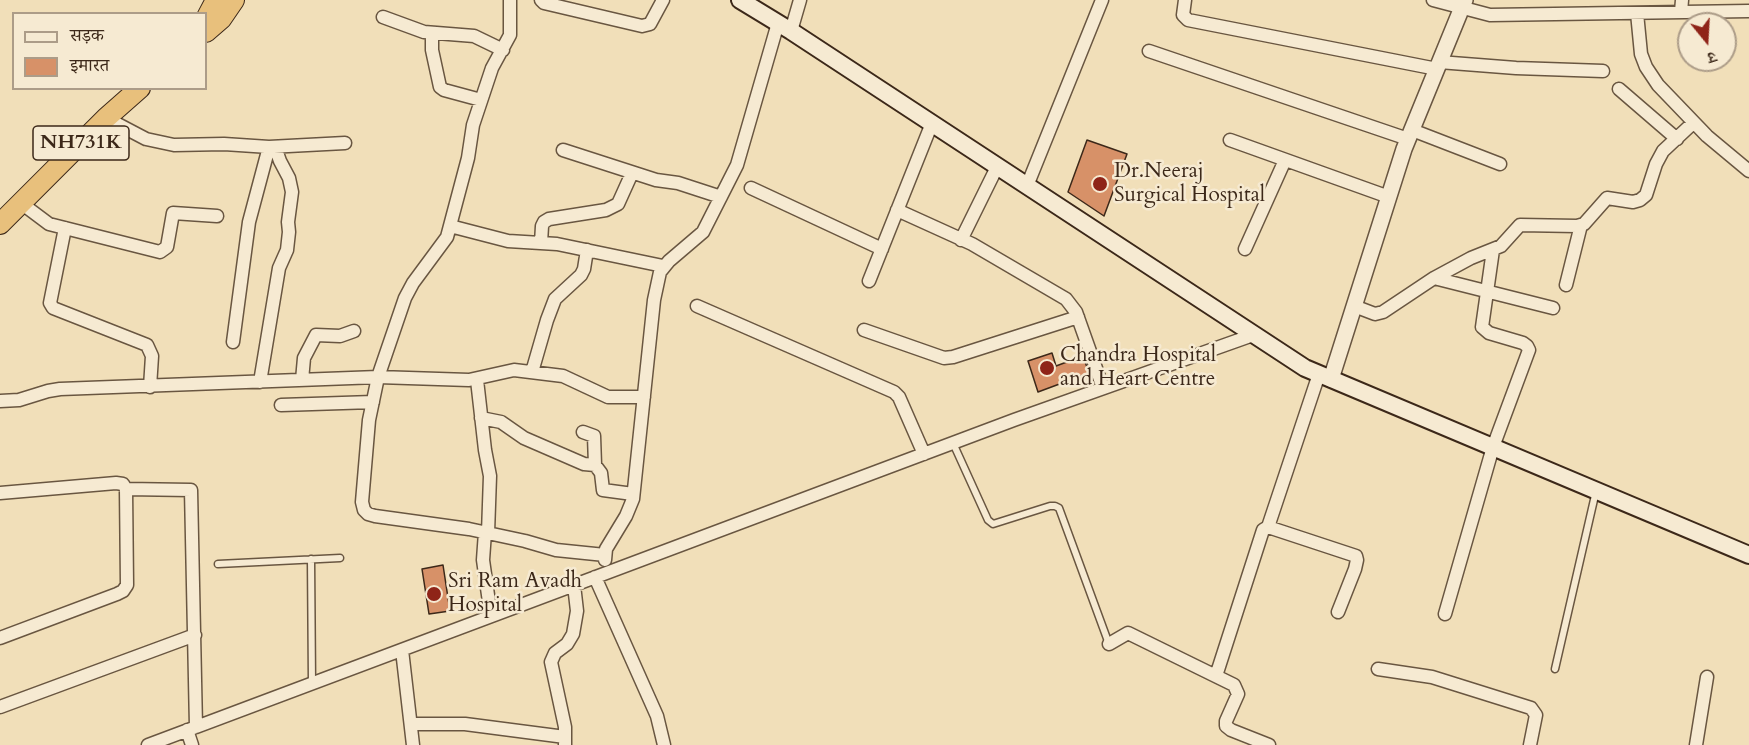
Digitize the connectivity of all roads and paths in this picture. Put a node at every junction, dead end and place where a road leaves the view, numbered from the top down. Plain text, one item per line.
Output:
1 (216, 0) edge
2 (234, 0) edge
3 (510, 0) edge
4 (541, 0) edge
5 (663, 0) edge
6 (740, 0) edge
7 (800, 0) edge
8 (1102, 0) edge
9 (1185, 0) edge
10 (1433, 0) edge
11 (1463, 4) edge
12 (1682, 6) edge
13 (1749, 11) edge
14 (1637, 13) junction
15 (207, 17) edge
16 (383, 17) dead end
17 (785, 27) junction
18 (207, 31) edge
19 (432, 33) junction
20 (502, 50) junction
21 (1149, 51) dead end
22 (1438, 65) junction
23 (1603, 71) dead end
24 (1619, 89) dead end
25 (138, 90) edge
26 (481, 100) junction
27 (106, 118) junction
28 (932, 123) junction
29 (1695, 125) junction
30 (1410, 134) junction
31 (1677, 138) junction
32 (1230, 140) dead end
33 (345, 143) dead end
34 (272, 147) junction
35 (562, 150) dead end
36 (1285, 160) junction
37 (1500, 164) dead end
38 (997, 167) junction
39 (1749, 171) edge
40 (632, 172) junction
41 (1027, 186) junction
42 (751, 188) dead end
43 (721, 197) junction
44 (1389, 197) junction
45 (21, 203) junction
46 (897, 210) junction
47 (217, 216) dead end
48 (0, 224) edge
49 (1581, 225) junction
50 (450, 226) junction
51 (65, 228) junction
52 (961, 240) junction
53 (541, 243) junction
54 (882, 249) junction
55 (1245, 249) dead end
56 (587, 250) junction
57 (1493, 250) junction
58 (663, 266) junction
59 (1434, 278) junction
60 (869, 281) dead end
61 (1566, 285) dead end
62 (1487, 292) junction
63 (697, 306) dead end
64 (1354, 306) junction
65 (1553, 308) dead end
66 (1078, 317) junction
67 (864, 330) dead end
68 (354, 331) dead end
69 (1253, 335) junction
70 (232, 342) dead end
71 (532, 372) junction
72 (1325, 376) junction
73 (378, 377) junction
74 (302, 380) junction
75 (477, 380) junction
76 (260, 382) junction
77 (150, 387) junction
78 (1103, 388) junction
79 (644, 397) junction
80 (0, 401) edge
81 (373, 402) junction
82 (280, 405) dead end
83 (481, 418) junction
84 (583, 432) dead end
85 (953, 443) junction
86 (1493, 447) junction
87 (924, 454) junction
88 (595, 465) junction
89 (126, 489) junction
90 (1596, 490) junction
91 (0, 493) edge
92 (633, 494) junction
93 (1268, 527) junction
94 (486, 533) junction
95 (605, 555) junction
96 (1749, 555) edge
97 (340, 558) dead end
98 (311, 559) junction
99 (218, 564) dead end
100 (600, 575) junction
101 (574, 585) junction
102 (1338, 612) dead end
103 (1445, 614) dead end
104 (490, 616) junction
105 (195, 635) junction
106 (0, 638) edge
107 (1109, 644) joint
108 (402, 650) junction
109 (1378, 669) dead end
110 (1555, 669) dead end
111 (1216, 676) junction
112 (1707, 677) dead end
113 (312, 683) junction
114 (0, 707) edge
115 (411, 724) junction
116 (191, 729) junction
117 (565, 741) edge
118 (148, 745) edge
119 (192, 745) edge
120 (413, 745) edge
121 (664, 745) edge
122 (1269, 745) edge
123 (1530, 745) edge
124 (1696, 745) edge

1 - 15 highway
2 - 18 highway
3 - 20 street
4 - 5 street
6 - 17 main road
7 - 17 street
8 - 41 street
9 - 22 street
10 - 11 street
11 - 14 street
11 - 22 street
12 - 13 street
12 - 14 street
14 - 29 street
16 - 19 street
17 - 28 main road
17 - 43 street
19 - 20 street
19 - 26 street
20 - 26 street
21 - 30 street
22 - 23 street
22 - 30 street
24 - 31 street
25 - 27 highway, NH731K
26 - 50 street
27 - 34 street
27 - 45 highway, NH731K
28 - 38 main road
28 - 46 street
29 - 31 street
29 - 39 street
30 - 37 street
30 - 44 street
31 - 49 street
32 - 36 street
33 - 34 street
34 - 70 street
34 - 76 street
35 - 40 street
36 - 44 street
36 - 55 street
38 - 41 main road
38 - 52 street
40 - 43 street
40 - 53 street
41 - 69 main road
42 - 54 street
43 - 58 street
44 - 64 street
45 - 48 highway, NH731K
45 - 51 street
46 - 52 street
46 - 54 street
47 - 51 street
49 - 57 street
49 - 61 street
50 - 53 street
50 - 73 street
51 - 77 street
52 - 66 street
53 - 56 street
54 - 60 street
56 - 58 street
56 - 71 street
57 - 59 street
57 - 62 street
58 - 79 street
59 - 62 street
59 - 64 street
62 - 65 street
62 - 86 street
63 - 87 street
64 - 72 street
66 - 67 street
66 - 78 street
68 - 74 street
69 - 72 main road
69 - 78 street
71 - 75 street
71 - 79 street
72 - 86 main road
72 - 93 street
73 - 74 street
73 - 75 street
73 - 81 street
74 - 76 street
75 - 83 street
76 - 77 street
77 - 80 street
78 - 85 street
79 - 92 street
81 - 82 street
81 - 94 street
83 - 88 street
83 - 94 street
84 - 88 street
85 - 87 street
85 - 107 lane
86 - 90 main road
86 - 103 street
87 - 100 street
88 - 92 street
89 - 91 street
89 - 105 street
89 - 106 street
90 - 96 main road
90 - 110 lane
92 - 95 street
93 - 102 street
93 - 111 street
94 - 95 street
94 - 104 street
95 - 100 street
97 - 98 lane
98 - 99 lane
98 - 113 lane
100 - 101 street
100 - 121 street
101 - 104 street
101 - 117 street
104 - 108 street
105 - 114 street
105 - 116 street
107 - 111 street
108 - 113 street
108 - 115 street
109 - 123 street
111 - 122 street
112 - 124 street
113 - 116 street
115 - 117 street
115 - 120 street
116 - 118 street
116 - 119 street

